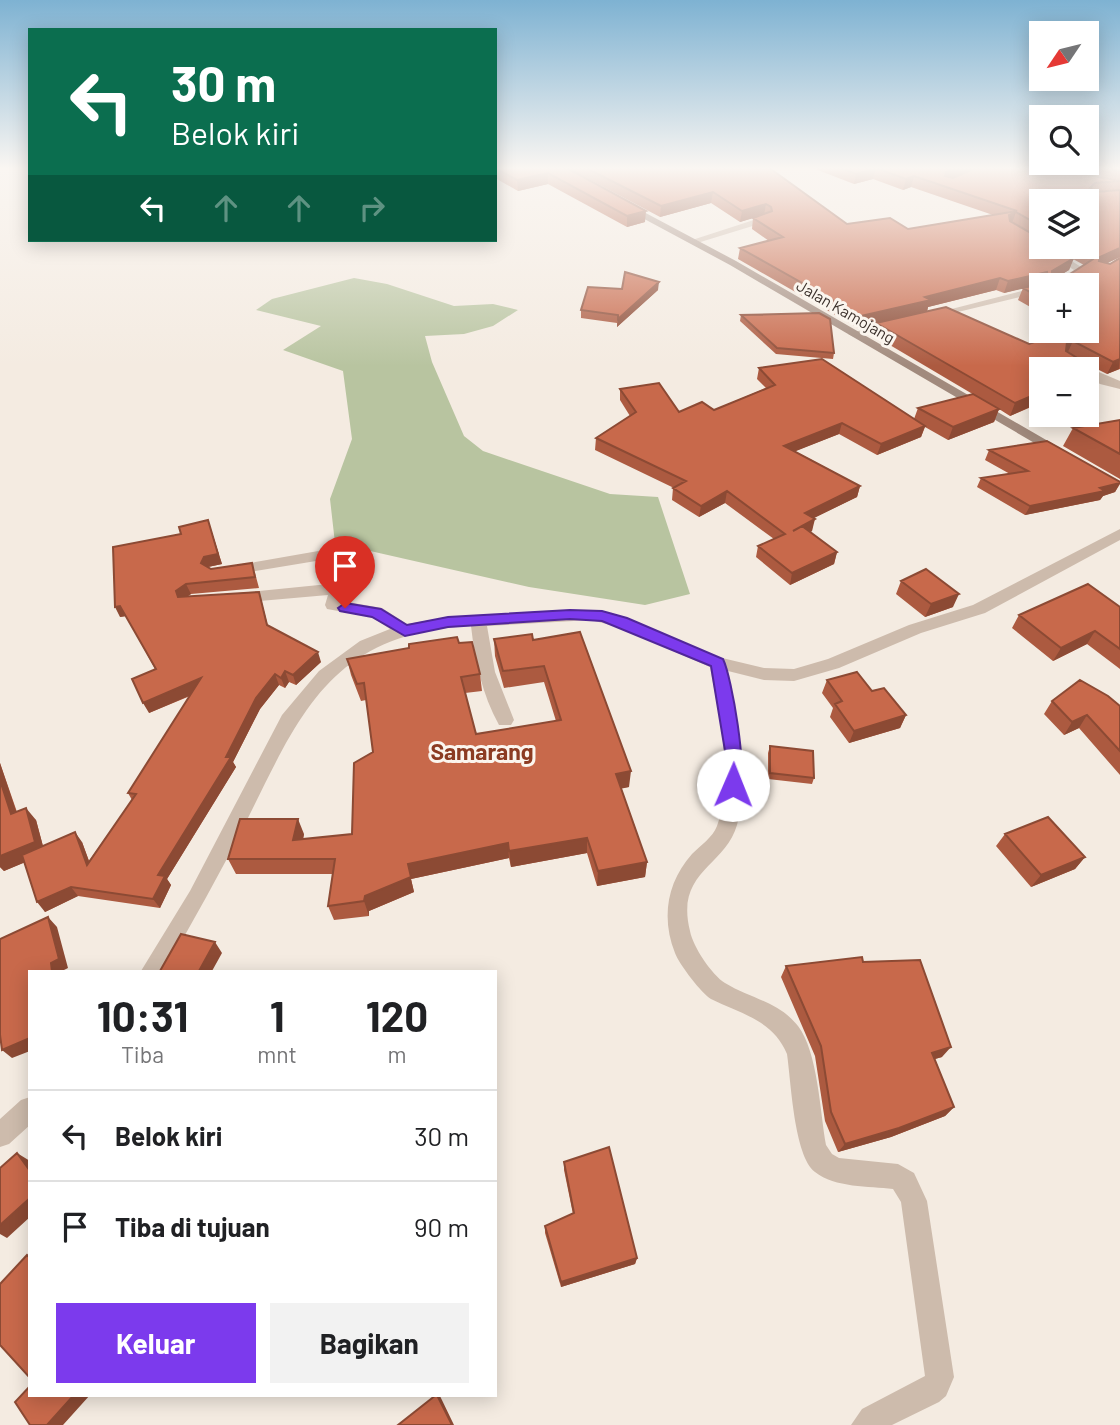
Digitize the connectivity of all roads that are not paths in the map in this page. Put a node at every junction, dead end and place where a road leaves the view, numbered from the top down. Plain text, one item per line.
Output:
1 (680, 234) edge
2 (719, 234) edge
3 (694, 241) junction
4 (1062, 259) edge
5 (1077, 273) edge
6 (1029, 292) edge
7 (916, 319) edge
8 (904, 322) edge
9 (854, 334) junction
10 (1099, 378) edge
11 (1120, 385) edge
12 (1075, 461) edge
13 (1120, 534) edge
14 (215, 572) edge
15 (336, 592) junction
16 (219, 600) edge
17 (478, 621) junction
18 (405, 631) junction
19 (718, 663) junction
20 (505, 720) dead end
21 (153, 970) edge
22 (28, 1111) edge
23 (0, 1135) edge
24 (866, 1425) edge

1 - 3 main road, Jalan Kamojang
2 - 3 street
3 - 9 main road, Jalan Kamojang
4 - 5 street
6 - 7 street
8 - 9 street
9 - 12 main road, Jalan Kamojang
10 - 11 street
13 - 19 street
14 - 15 street
15 - 16 street
15 - 18 street
17 - 18 street
17 - 19 street
17 - 20 street
18 - 21 street
19 - 24 street
22 - 23 street

